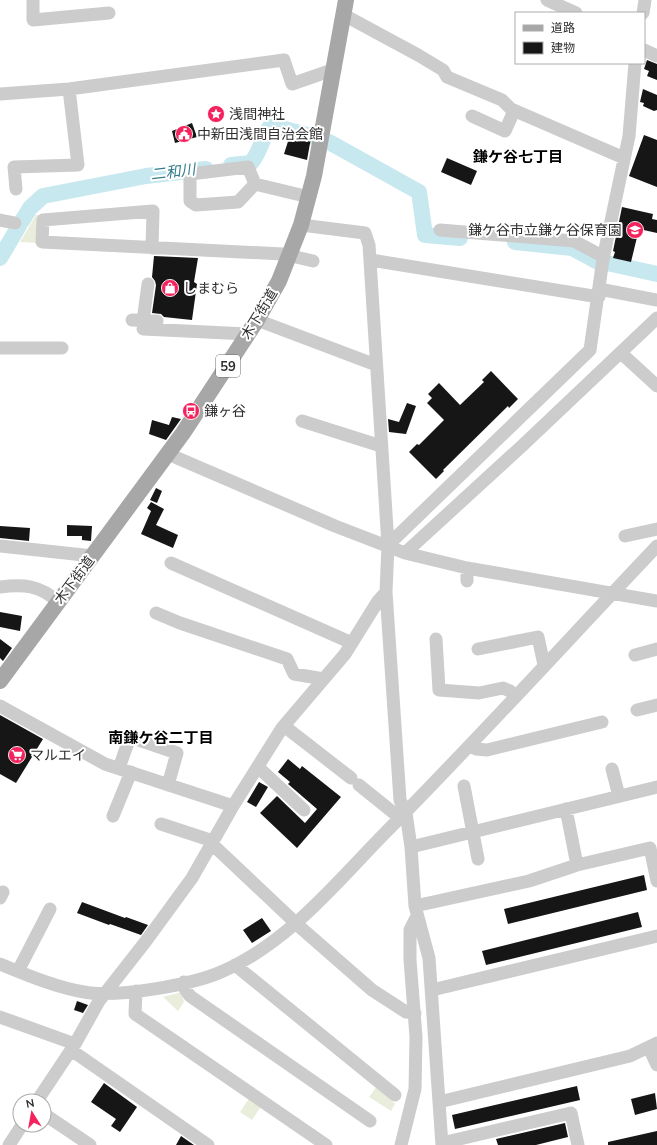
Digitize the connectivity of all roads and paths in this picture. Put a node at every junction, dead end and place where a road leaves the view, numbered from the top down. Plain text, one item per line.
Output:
1 (33, 0) edge
2 (547, 0) edge
3 (645, 0) edge
4 (345, 8) edge
5 (574, 12) edge
6 (643, 12) edge
7 (109, 13) dead end
8 (645, 50) edge
9 (657, 56) edge
10 (635, 64) edge
11 (335, 69) junction
12 (69, 89) junction
13 (0, 94) edge
14 (514, 110) junction
15 (472, 116) dead end
16 (624, 158) junction
17 (255, 184) junction
18 (16, 189) dead end
19 (309, 197) junction
20 (0, 220) edge
21 (15, 223) dead end
22 (301, 225) junction
23 (440, 230) dead end
24 (152, 248) junction
25 (290, 255) junction
26 (371, 260) junction
27 (603, 260) junction
28 (313, 261) dead end
29 (148, 284) dead end
30 (599, 293) junction
31 (657, 300) edge
32 (657, 318) edge
33 (257, 320) junction
34 (248, 334) junction
35 (0, 348) edge
36 (62, 348) dead end
37 (621, 353) junction
38 (376, 365) junction
39 (657, 386) edge
40 (302, 421) dead end
41 (381, 446) junction
42 (168, 454) junction
43 (657, 529) edge
44 (625, 536) dead end
45 (388, 545) junction
46 (0, 546) edge
47 (657, 546) edge
48 (405, 553) junction
49 (93, 556) junction
50 (171, 563) dead end
51 (467, 568) junction
52 (467, 581) dead end
53 (0, 587) edge
54 (386, 592) junction
55 (612, 593) junction
56 (657, 601) edge
57 (58, 602) junction
58 (156, 613) dead end
59 (436, 639) dead end
60 (352, 643) junction
61 (478, 649) dead end
62 (657, 649) edge
63 (635, 654) dead end
64 (544, 665) junction
65 (324, 679) junction
66 (0, 681) edge
67 (515, 696) junction
68 (657, 705) edge
69 (0, 706) edge
70 (637, 710) dead end
71 (602, 722) dead end
72 (284, 726) junction
73 (472, 742) junction
74 (258, 767) junction
75 (612, 769) dead end
76 (125, 770) junction
77 (168, 785) junction
78 (464, 786) dead end
79 (657, 787) edge
80 (619, 796) junction
81 (233, 806) junction
82 (566, 809) junction
83 (304, 810) dead end
84 (403, 815) junction
85 (113, 816) dead end
86 (161, 824) dead end
87 (472, 833) junction
88 (212, 842) junction
89 (411, 847) junction
90 (478, 858) dead end
91 (577, 865) junction
92 (657, 881) edge
93 (50, 909) dead end
94 (416, 911) junction
95 (296, 924) junction
96 (657, 936) edge
97 (0, 964) edge
98 (235, 965) junction
99 (18, 971) junction
100 (184, 982) junction
101 (432, 990) junction
102 (136, 991) junction
103 (106, 993) junction
104 (415, 1013) junction
105 (0, 1017) edge
106 (653, 1045) edge
107 (73, 1047) junction
108 (657, 1065) edge
109 (42, 1093) edge
110 (395, 1095) dead end
111 (439, 1102) junction
112 (52, 1119) edge
113 (370, 1121) dead end
114 (17, 1133) edge
115 (442, 1144) edge
116 (9, 1145) edge
117 (90, 1145) edge
118 (208, 1145) edge
119 (326, 1145) edge
120 (401, 1145) edge
121 (578, 1145) edge

1 - 7 street
2 - 5 street
3 - 6 street
4 - 11 main road, 木下街道 / 59
4 - 14 street
8 - 9 street
10 - 16 street
11 - 12 street
11 - 19 main road, 木下街道 / 59
12 - 13 street
12 - 18 street
14 - 15 street
14 - 16 street
16 - 27 street
17 - 17 street
17 - 19 street
19 - 22 main road, 木下街道 / 59
20 - 21 street
22 - 25 main road, 木下街道 / 59
22 - 26 street
23 - 27 street
24 - 24 street
24 - 25 street
25 - 28 street
25 - 33 main road, 木下街道 / 59
26 - 30 street
26 - 38 street
27 - 30 street
29 - 34 street
30 - 31 street
30 - 45 street
32 - 37 street
33 - 34 main road, 木下街道 / 59
33 - 38 street
34 - 42 main road, 木下街道 / 59
35 - 36 street
37 - 39 street
37 - 48 street
38 - 41 street
40 - 41 street
41 - 45 street
42 - 45 street
42 - 49 main road, 木下街道 / 59
43 - 44 street
45 - 48 street
45 - 54 street
46 - 49 street
47 - 55 street
48 - 51 street
49 - 57 main road, 木下街道 / 59
50 - 60 street
51 - 52 street
51 - 55 street
53 - 57 street
54 - 60 street
54 - 84 street
55 - 56 street
55 - 64 street
57 - 66 main road, 木下街道 / 59
58 - 65 street
59 - 67 street
60 - 65 street
61 - 64 street
62 - 63 street
64 - 67 street
65 - 72 street
67 - 73 street
68 - 70 street
69 - 76 street
71 - 73 street
72 - 74 street
72 - 84 street
73 - 84 street
74 - 81 street
74 - 83 street
75 - 80 street
76 - 77 street
76 - 77 street
76 - 85 street
77 - 81 street
78 - 87 street
79 - 80 street
80 - 82 street
81 - 88 street
82 - 87 street
82 - 91 street
84 - 89 street
84 - 95 street
86 - 88 street
87 - 89 street
87 - 90 street
88 - 95 street
88 - 103 street
89 - 94 street
91 - 92 street
91 - 94 street
93 - 99 street
94 - 101 street
94 - 104 street
95 - 98 street
95 - 104 street
96 - 101 street
97 - 99 street
98 - 100 street
98 - 110 street
99 - 103 street
100 - 102 street
100 - 113 street
101 - 111 street
102 - 103 street
102 - 119 street
103 - 107 street
104 - 120 street
105 - 107 street
106 - 108 street
106 - 111 street
107 - 109 street
107 - 118 street
111 - 115 street
112 - 117 street
114 - 116 street
115 - 121 street

